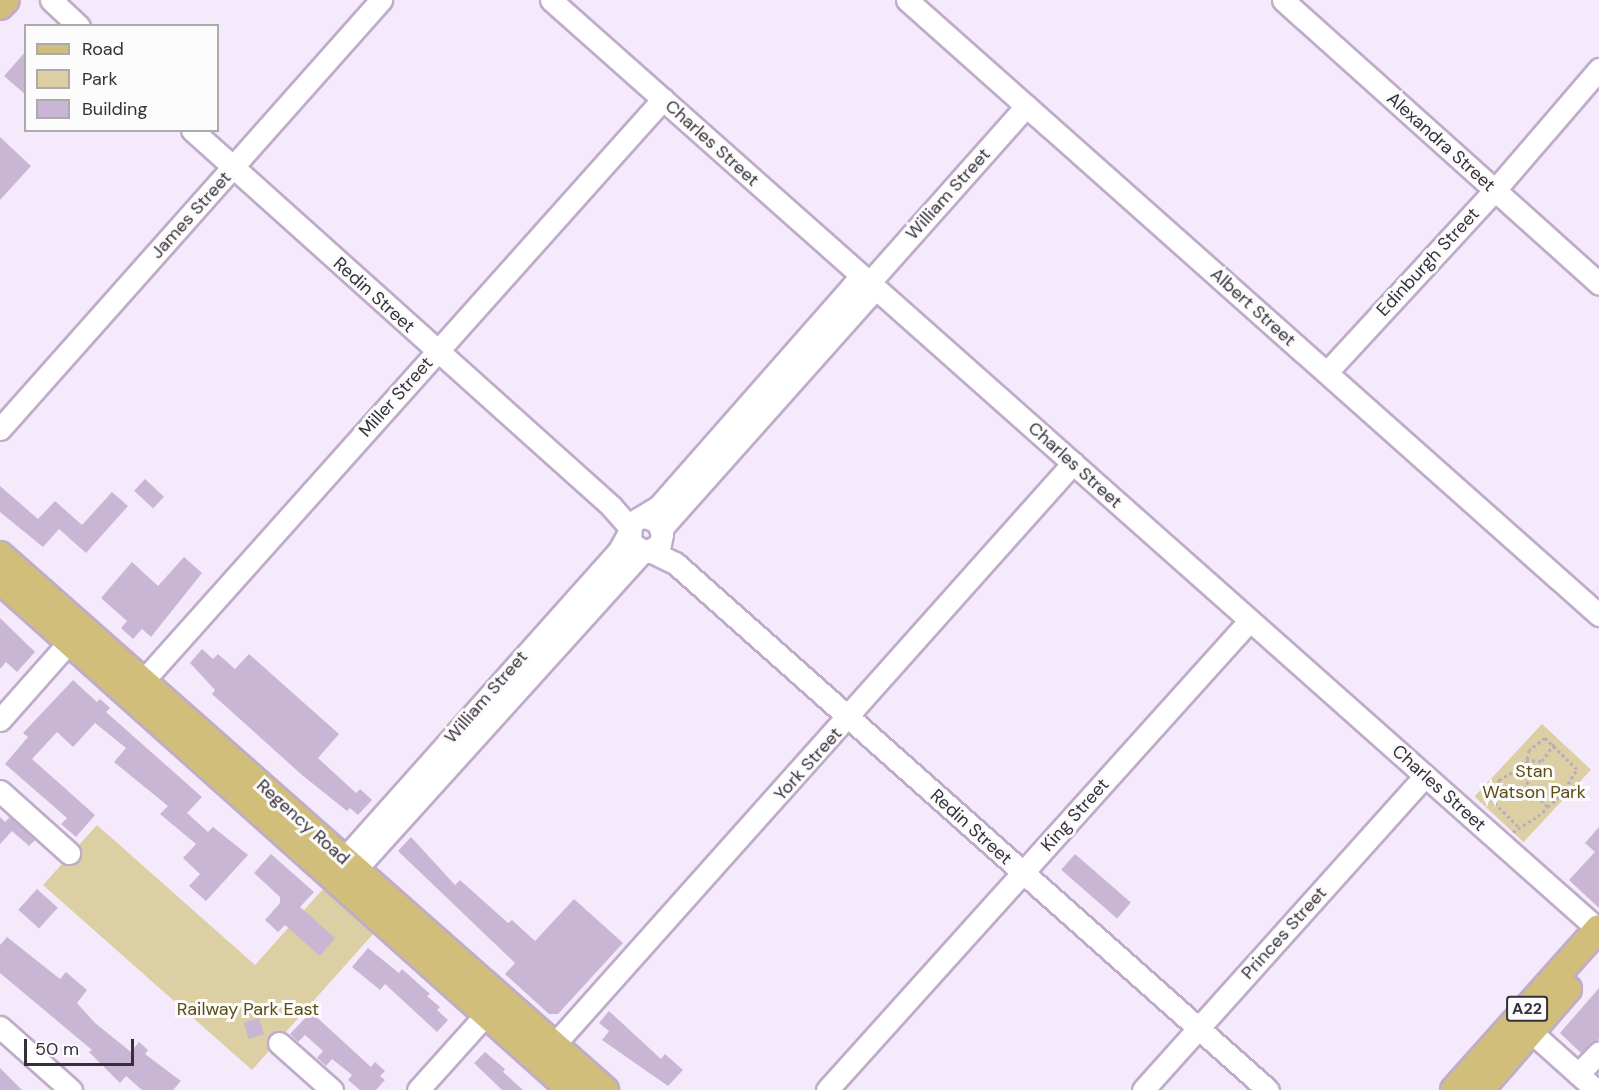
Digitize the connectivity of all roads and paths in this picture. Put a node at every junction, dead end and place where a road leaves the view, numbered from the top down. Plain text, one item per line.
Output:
1 (6, 0) edge
2 (51, 0) edge
3 (381, 0) edge
4 (551, 0) edge
5 (907, 0) edge
6 (1283, 0) edge
7 (0, 6) edge
8 (77, 24) edge
9 (1599, 69) edge
10 (663, 99) junction
11 (1026, 106) junction
12 (194, 132) edge
13 (233, 168) junction
14 (1495, 190) junction
15 (869, 283) junction
16 (1599, 284) edge
17 (437, 351) junction
18 (1327, 372) junction
19 (0, 429) edge
20 (1073, 463) junction
21 (644, 534) junction
22 (0, 555) edge
23 (0, 580) edge
24 (1599, 615) edge
25 (1250, 620) junction
26 (69, 642) junction
27 (136, 688) junction
28 (849, 718) junction
29 (0, 720) edge
30 (1554, 744) junction
31 (1526, 763) junction
32 (1425, 776) junction
33 (0, 791) edge
34 (1548, 807) junction
35 (1518, 826) junction
36 (1502, 845) junction
37 (69, 853) dead end
38 (350, 864) junction
39 (1023, 872) junction
40 (1599, 935) edge
41 (493, 1006) junction
42 (1524, 1026) junction
43 (0, 1027) edge
44 (1198, 1028) junction
45 (279, 1044) dead end
46 (1599, 1052) edge
47 (547, 1053) junction
48 (1578, 1074) junction
49 (71, 1090) edge
50 (332, 1090) edge
51 (418, 1090) edge
52 (571, 1090) edge
53 (605, 1090) edge
54 (827, 1090) edge
55 (1143, 1090) edge
56 (1268, 1090) edge
57 (1454, 1090) edge
58 (1480, 1090) edge
59 (1596, 1090) edge

1 - 7 main road
2 - 8 street
3 - 13 street, James Street
4 - 10 street, Charles Street
5 - 11 street, Albert Street
6 - 14 street, Alexandra Street
9 - 14 street, Edinburgh Street
10 - 15 street, Charles Street
10 - 17 street, Miller Street
11 - 15 street, William Street
11 - 18 street, Albert Street
12 - 13 street, Redin Street
13 - 17 street, Redin Street
13 - 19 street, James Street
14 - 16 street, Alexandra Street
14 - 18 street, Edinburgh Street
15 - 20 street, Charles Street
15 - 21 street, William Street
17 - 21 street, Redin Street
17 - 27 street, Miller Street
18 - 24 street, Albert Street
20 - 25 street, Charles Street
20 - 28 street, York Street
21 - 28 street, Redin Street
21 - 38 street, William Street
22 - 27 main road, Regency Road
23 - 26 main road, Regency Road
25 - 32 street, Charles Street
25 - 39 street, King Street
26 - 27 main road, Regency Road
26 - 29 street
27 - 38 main road, Regency Road
27 - 41 main road, Regency Road
28 - 39 street, Redin Street
28 - 47 street, York Street
30 - 31 path
30 - 31 path
30 - 34 path
31 - 34 path
31 - 35 path
32 - 36 street, Charles Street
32 - 44 street, Princes Street
33 - 37 street
34 - 35 path
35 - 36 path
36 - 40 street, Charles Street
38 - 41 main road, Regency Road
39 - 44 street, Redin Street
39 - 54 street, King Street
40 - 42 main road, A22
41 - 47 main road, Regency Road
41 - 51 street
42 - 48 street
42 - 57 main road, A22
42 - 58 main road, A22
43 - 49 street
44 - 55 street, Princes Street
44 - 56 street, Redin Street
45 - 50 street
46 - 48 street
47 - 52 main road, Regency Road
47 - 53 main road, Regency Road
48 - 59 street

